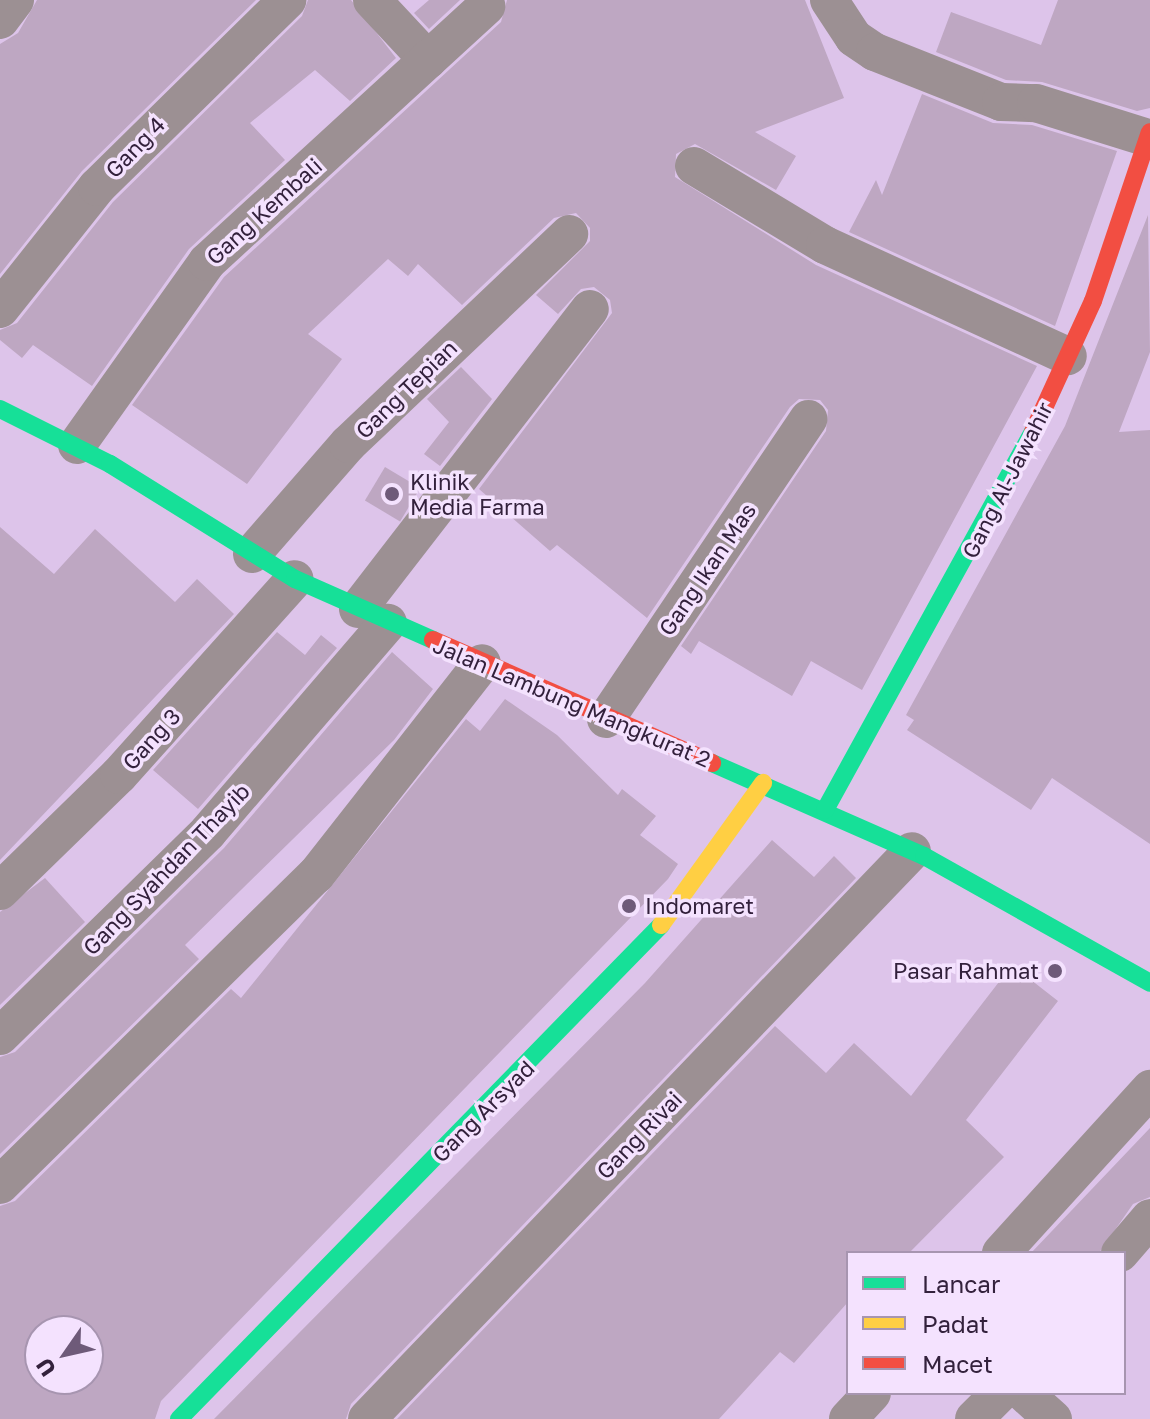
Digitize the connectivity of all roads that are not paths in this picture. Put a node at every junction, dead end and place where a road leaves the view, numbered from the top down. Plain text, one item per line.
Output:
1 (15, 0) edge
2 (287, 0) edge
3 (372, 0) edge
4 (829, 0) edge
5 (486, 6) dead end
6 (0, 20) edge
7 (428, 60) junction
8 (1149, 135) edge
9 (694, 166) dead end
10 (569, 234) dead end
11 (0, 309) edge
12 (590, 309) dead end
13 (1068, 356) junction
14 (0, 409) edge
15 (808, 419) dead end
16 (77, 445) junction
17 (252, 554) junction
18 (295, 579) junction
19 (373, 616) junction
20 (482, 663) junction
21 (606, 719) junction
22 (763, 783) junction
23 (825, 810) junction
24 (912, 851) junction
25 (0, 891) edge
26 (1150, 983) edge
27 (0, 1036) edge
28 (1150, 1089) edge
29 (0, 1185) edge
30 (1150, 1218) edge
31 (1003, 1251) edge
32 (1122, 1251) edge
33 (870, 1395) edge
34 (998, 1395) edge
35 (1026, 1395) edge
36 (179, 1419) edge
37 (367, 1419) edge
38 (848, 1419) edge
39 (974, 1419) edge
40 (1053, 1419) edge

1 - 6 street
2 - 11 street, Gang 4
3 - 7 street
4 - 8 street
5 - 7 street, Gang Kembali
7 - 16 street, Gang Kembali
8 - 13 street, Gang Al-Jawahir
9 - 13 street
10 - 17 street, Gang Tepian
12 - 19 street, Gang Syahdan Thayib
13 - 23 street, Gang Al-Jawahir
14 - 16 street, Jalan Lambung Mangkurat 2
15 - 21 street, Gang Ikan Mas
16 - 17 street, Jalan Lambung Mangkurat 2
17 - 18 street, Jalan Lambung Mangkurat 2
18 - 19 street, Jalan Lambung Mangkurat 2
18 - 25 street, Gang 3
19 - 20 street, Jalan Lambung Mangkurat 2
19 - 27 street, Gang Syahdan Thayib
20 - 21 street, Jalan Lambung Mangkurat 2
20 - 29 street
21 - 22 street, Jalan Lambung Mangkurat 2
22 - 23 street, Jalan Lambung Mangkurat 2
22 - 36 street, Gang Arsyad
23 - 24 street, Jalan Lambung Mangkurat 2
24 - 26 street, Jalan Lambung Mangkurat 2
24 - 37 street, Gang Rivai
28 - 31 street
30 - 32 street
33 - 38 street
34 - 39 street
35 - 40 street

